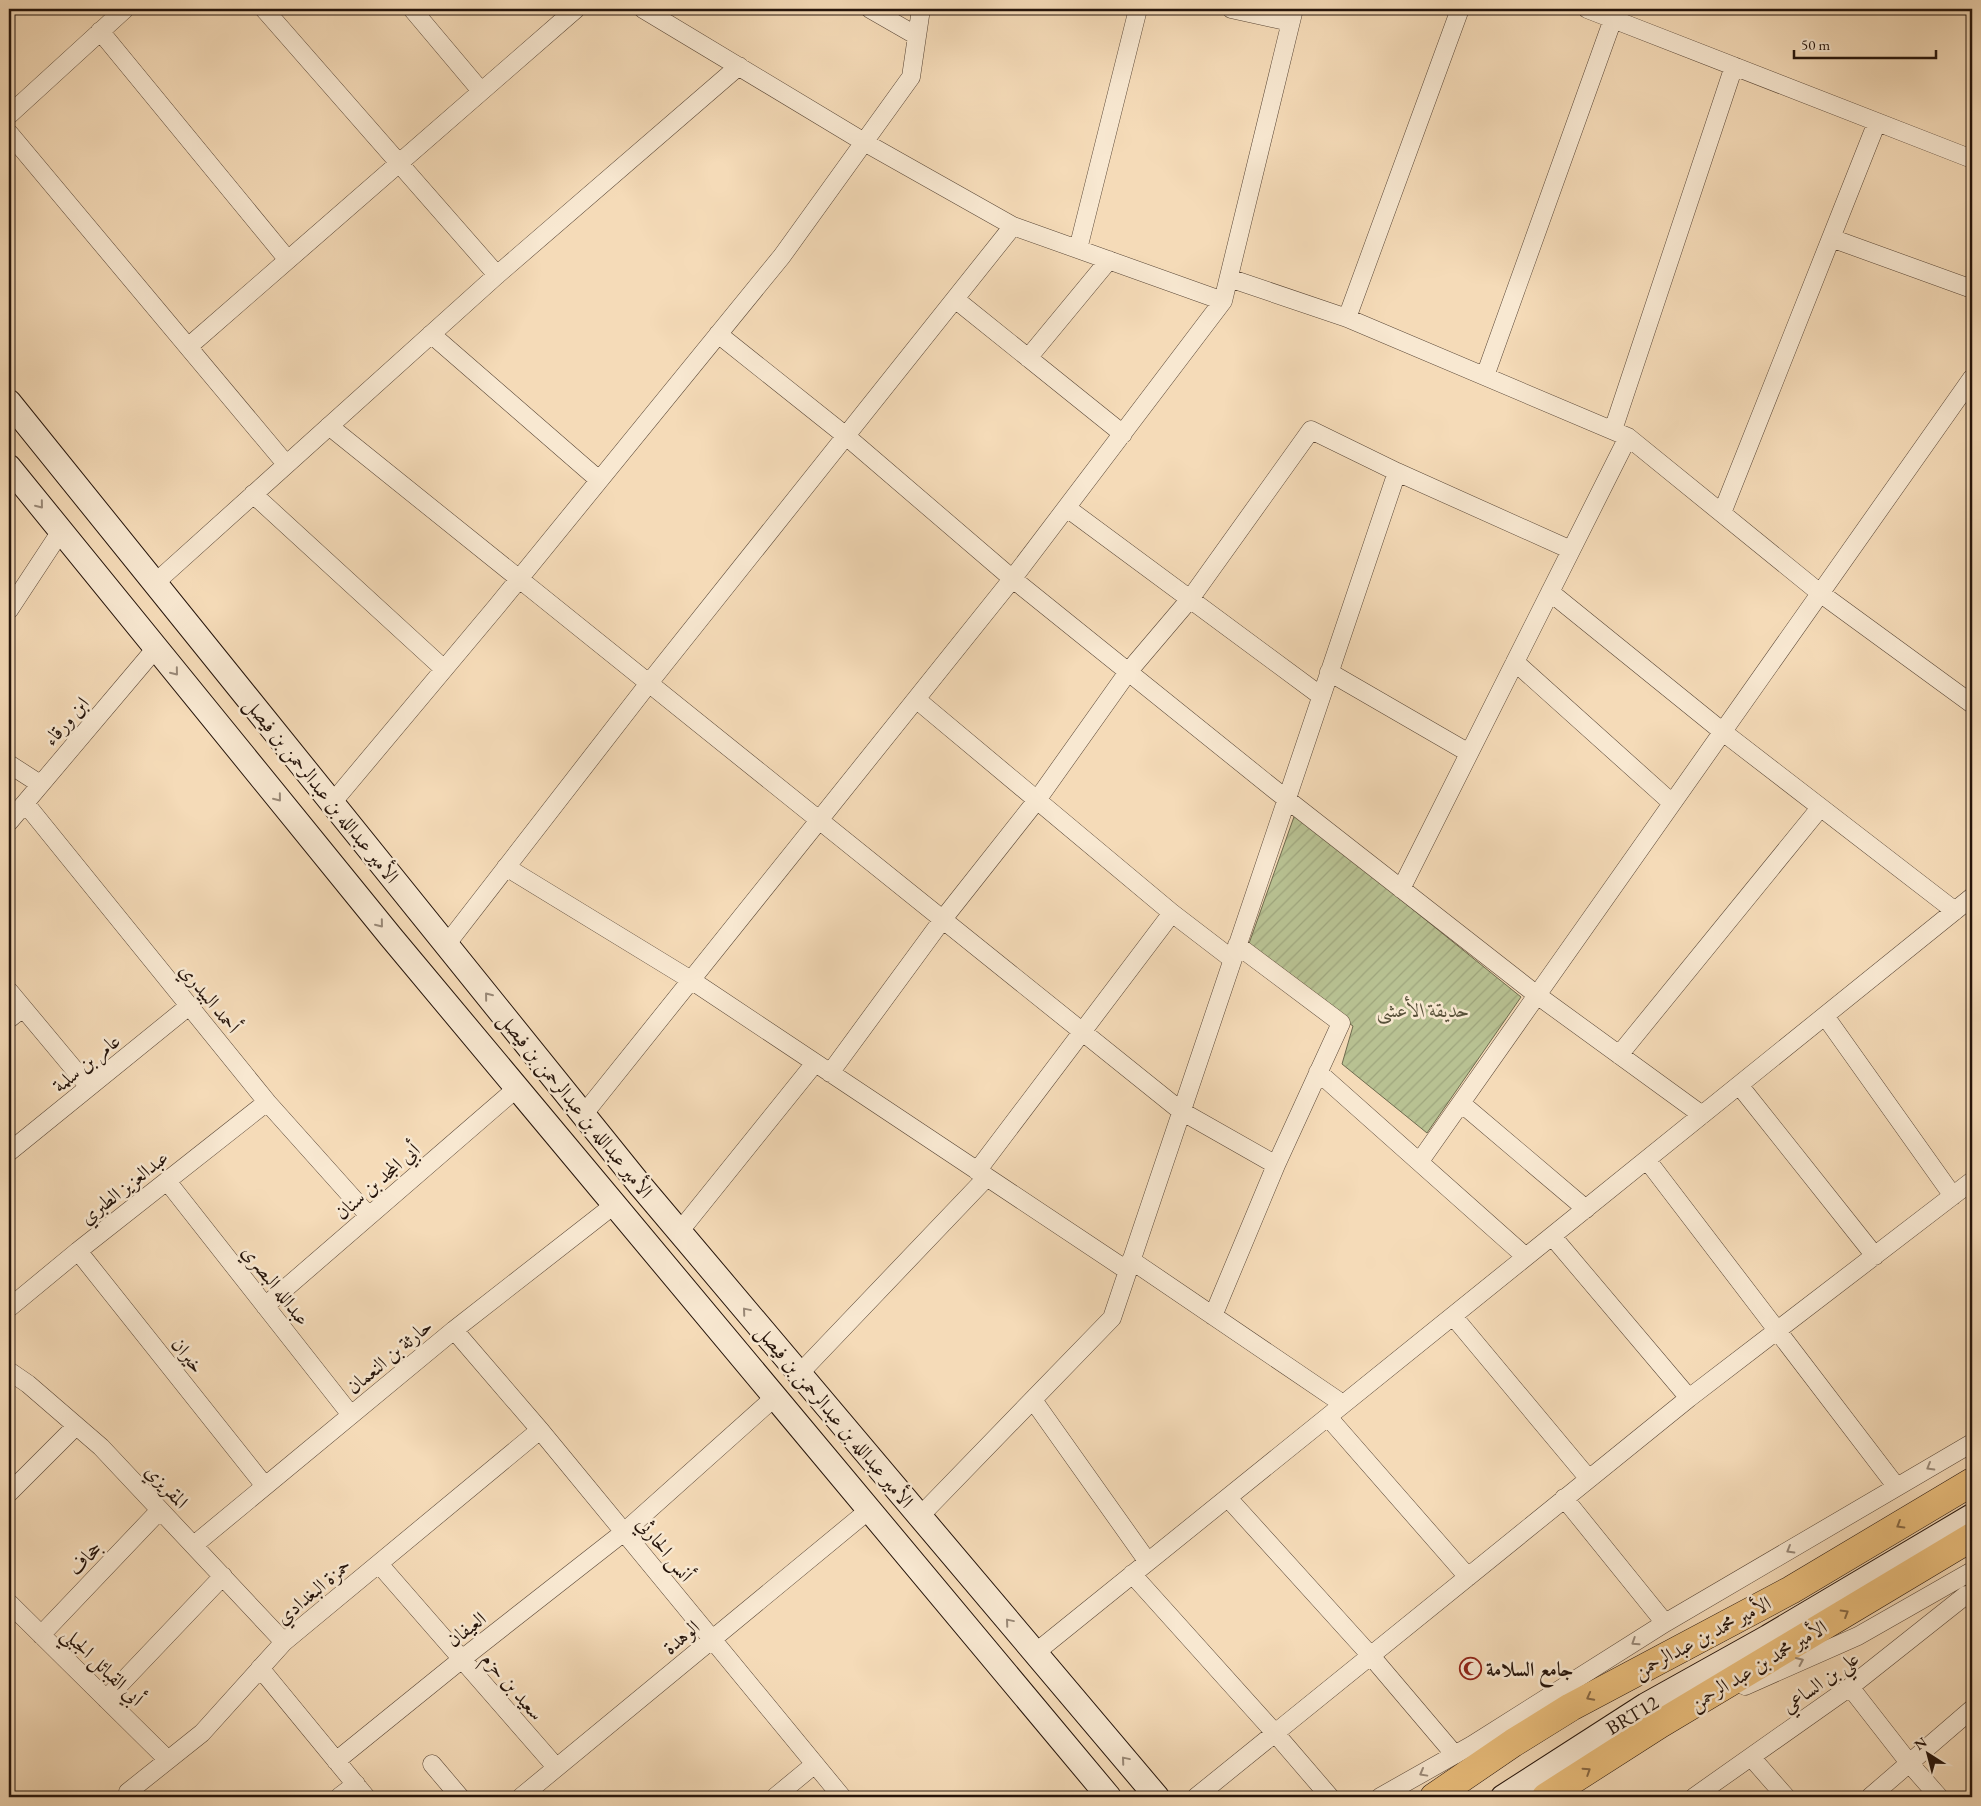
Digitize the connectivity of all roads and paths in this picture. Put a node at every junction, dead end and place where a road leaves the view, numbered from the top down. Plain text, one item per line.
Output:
1 (125, 9) edge
2 (264, 9) edge
3 (412, 9) edge
4 (576, 9) edge
5 (643, 9) edge
6 (870, 9) edge
7 (921, 9) edge
8 (1138, 9) edge
9 (1231, 9) edge
10 (1460, 9) edge
11 (1587, 9) edge
12 (1292, 16) edge
13 (1613, 19) junction
14 (100, 31) junction
15 (917, 36) junction
16 (738, 66) junction
17 (1734, 66) junction
18 (482, 91) junction
19 (9, 115) edge
20 (1877, 122) junction
21 (9, 134) edge
22 (864, 142) junction
23 (1972, 159) edge
24 (399, 163) junction
25 (1013, 226) junction
26 (1831, 238) junction
27 (1078, 249) junction
28 (288, 260) junction
29 (1109, 260) junction
30 (496, 275) junction
31 (1229, 278) junction
32 (1972, 289) edge
33 (955, 299) junction
34 (1223, 301) junction
35 (1347, 318) junction
36 (430, 334) junction
37 (718, 334) junction
38 (188, 347) junction
39 (1028, 358) junction
40 (1484, 376) junction
41 (1972, 378) edge
42 (9, 402) edge
43 (329, 426) junction
44 (1122, 434) junction
45 (1620, 434) junction
46 (846, 436) junction
47 (286, 464) junction
48 (9, 467) edge
49 (1397, 472) junction
50 (599, 480) junction
51 (253, 494) junction
52 (1067, 508) junction
53 (1722, 513) junction
54 (61, 531) junction
55 (1571, 550) junction
56 (519, 578) junction
57 (1013, 578) junction
58 (155, 583) junction
59 (1550, 592) junction
60 (1820, 594) junction
61 (1190, 599) junction
62 (9, 610) edge
63 (156, 648) junction
64 (1515, 662) junction
65 (444, 668) junction
66 (1128, 672) junction
67 (1329, 672) junction
68 (649, 683) junction
69 (1321, 696) junction
70 (916, 699) junction
71 (1972, 704) edge
72 (1723, 732) junction
73 (1469, 753) junction
74 (9, 764) edge
75 (40, 784) junction
76 (1286, 799) junction
77 (1037, 800) junction
78 (24, 803) junction
79 (332, 803) junction
80 (1672, 803) junction
81 (1820, 808) junction
82 (820, 820) junction
83 (9, 822) edge
84 (506, 867) junction
85 (1401, 889) junction
86 (1972, 897) edge
87 (1955, 911) junction
88 (1172, 913) junction
89 (943, 919) junction
90 (446, 945) junction
91 (1234, 952) junction
92 (691, 980) junction
93 (9, 991) edge
94 (1537, 995) junction
95 (189, 1006) junction
96 (23, 1008) junction
97 (1825, 1016) junction
98 (9, 1019) edge
99 (1083, 1031) junction
100 (1619, 1055) junction
101 (815, 1063) junction
102 (1318, 1072) junction
103 (830, 1073) junction
104 (1740, 1085) junction
105 (89, 1087) junction
106 (517, 1088) junction
107 (267, 1102) junction
108 (1461, 1103) junction
109 (1181, 1111) junction
110 (584, 1115) junction
111 (1702, 1115) junction
112 (9, 1152) edge
113 (1647, 1160) junction
114 (1420, 1161) junction
115 (1276, 1166) junction
116 (982, 1174) junction
117 (167, 1181) junction
118 (1972, 1181) edge
119 (1953, 1196) junction
120 (614, 1205) junction
121 (1586, 1209) junction
122 (369, 1216) junction
123 (679, 1232) junction
124 (1552, 1236) junction
125 (78, 1251) junction
126 (1875, 1256) junction
127 (1526, 1257) junction
128 (1129, 1265) junction
129 (265, 1306) junction
130 (9, 1308) edge
131 (1214, 1316) junction
132 (1453, 1316) junction
133 (454, 1330) junction
134 (1776, 1331) junction
135 (9, 1371) edge
136 (800, 1374) junction
137 (775, 1397) junction
138 (1689, 1398) junction
139 (1033, 1400) junction
140 (1343, 1404) junction
141 (351, 1415) junction
142 (1328, 1417) junction
143 (76, 1426) junction
144 (540, 1430) junction
145 (1972, 1442) edge
146 (1589, 1478) junction
147 (1972, 1482) edge
148 (265, 1486) junction
149 (1896, 1486) junction
150 (9, 1493) edge
151 (1228, 1498) junction
152 (1564, 1498) junction
153 (160, 1510) junction
154 (869, 1510) junction
155 (920, 1516) junction
156 (1972, 1516) edge
157 (624, 1532) junction
158 (1972, 1537) edge
159 (194, 1545) junction
160 (1148, 1562) junction
161 (379, 1564) junction
162 (1132, 1574) junction
163 (1966, 1574) edge
164 (223, 1576) junction
165 (1468, 1577) junction
166 (1969, 1599) edge
167 (9, 1603) edge
168 (1664, 1623) junction
169 (41, 1635) junction
170 (712, 1639) junction
171 (284, 1642) junction
172 (1035, 1653) junction
173 (1371, 1656) junction
174 (462, 1659) junction
175 (260, 1668) junction
176 (1850, 1687) junction
177 (106, 1699) junction
178 (1972, 1709) edge
179 (1660, 1724) junction
180 (1275, 1733) junction
181 (1472, 1744) junction
182 (1511, 1744) junction
183 (1455, 1755) junction
184 (1751, 1757) junction
185 (168, 1760) junction
186 (336, 1761) junction
187 (432, 1764) dead end
188 (815, 1764) junction
189 (1910, 1764) junction
190 (556, 1768) junction
191 (361, 1791) edge
192 (1437, 1795) edge
193 (128, 1797) edge
194 (339, 1797) edge
195 (460, 1797) edge
196 (522, 1797) edge
197 (775, 1797) edge
198 (842, 1797) edge
199 (1109, 1797) edge
200 (1157, 1797) edge
201 (1196, 1797) edge
202 (1330, 1797) edge
203 (1380, 1797) edge
204 (1502, 1797) edge
205 (1546, 1797) edge
206 (1694, 1797) edge
207 (1786, 1797) edge
208 (1870, 1797) edge
209 (1939, 1797) edge

1 - 14 street
2 - 24 street
3 - 18 street
4 - 18 street
5 - 16 street
6 - 15 street
7 - 15 street
8 - 27 street
9 - 12 street
10 - 35 street
11 - 13 street
12 - 31 street
13 - 17 street
13 - 40 street
14 - 19 street
14 - 28 street
15 - 22 street
16 - 22 street
16 - 30 street
17 - 20 street
17 - 45 street
18 - 24 street
20 - 23 street
20 - 26 street
21 - 38 street
22 - 25 street
22 - 37 street
24 - 28 street
24 - 30 street
25 - 27 street
25 - 33 street
26 - 32 street
26 - 53 street
27 - 29 street
28 - 38 street
29 - 34 street
29 - 39 street
30 - 36 street
31 - 34 street
31 - 35 street
33 - 39 street
33 - 46 street
34 - 44 street
35 - 40 street
36 - 43 street
36 - 50 street
37 - 46 street
37 - 50 street
38 - 47 street
39 - 44 street
40 - 45 street
41 - 60 street
42 - 58 main road, الأمير عبدالله بن عبدالرحمن بن فيصل
43 - 47 street
43 - 56 street
44 - 52 street
45 - 53 street
45 - 55 street
46 - 57 street
46 - 68 street
47 - 51 street
48 -> 54 main road, الأمير عبدالله بن عبدالرحمن بن فيصل
49 - 55 street
49 - 61 street
49 - 67 street
50 - 56 street
51 - 58 street
51 - 65 street
52 - 57 street
52 - 61 street
53 - 60 street
54 - 62 street
54 - 63 main road, الأمير عبدالله بن عبدالرحمن بن فيصل
55 - 59 street
56 - 65 street
56 - 68 street
57 - 66 street
57 - 70 street
58 - 79 main road, الأمير عبدالله بن عبدالرحمن بن فيصل
59 - 64 street
59 - 72 street
60 - 71 street
60 - 72 street
61 - 66 street
61 - 69 street
63 - 75 street, ابن ورقاء
63 -> 106 main road, الأمير عبدالله بن عبدالرحمن بن فيصل
64 - 73 street
64 - 80 street
65 - 79 street
66 - 76 street
66 - 77 street
67 - 69 street
67 - 73 street
68 - 82 street
68 - 84 street
69 - 76 street
70 - 77 street
70 - 82 street
72 - 80 street
72 - 81 street
73 - 85 street
74 - 75 street
75 - 78 street, ابن ورقاء
76 - 85 street
76 - 91 street
77 - 88 street
77 - 89 street
78 - 83 street, ابن ورقاء
78 - 95 street, أحمد البيدري
79 - 90 main road, الأمير عبدالله بن عبدالرحمن بن فيصل
80 - 94 street
81 - 87 street
81 - 100 street
82 - 89 street
82 - 92 street
84 - 90 street
84 - 92 street
85 - 94 street
86 - 87 street
87 - 97 street
88 - 91 street
88 - 99 street
89 - 99 street
89 - 103 street
110 -> 90 main road, الأمير عبدالله بن عبدالرحمن بن فيصل
91 - 102 street
91 - 109 street
92 - 101 street
92 - 110 street
93 - 96 street
94 - 100 street
94 - 108 street
95 - 105 street, عامر بن سلمة
95 - 107 street, أحمد البيدري
96 - 98 street
96 - 105 street
97 - 104 street
97 - 119 street
99 - 109 street
99 - 116 street
100 - 111 street
101 - 103 street
101 - 123 street
102 - 114 street
102 - 115 street
103 - 116 street
104 - 111 street
104 - 126 street
105 - 112 street, عامر بن سلمة
106 - 120 main road, الأمير عبدالله بن عبدالرحمن بن فيصل
106 - 122 street, أبي المجد بن سنان
107 - 117 street, عبدالعزيز الطبري
107 - 122 street, أحمد البيدري
108 - 114 street
108 - 121 street
109 - 115 street
109 - 128 street
110 - 123 main road, الأمير عبدالله بن عبدالرحمن بن فيصل
111 - 113 street
113 - 121 street
113 - 134 street
114 - 127 street
115 - 131 street
116 - 128 street
116 - 136 street
117 - 125 street, عبدالعزيز الطبري
117 - 129 street, عبدالله البصري
118 - 119 street
119 - 126 street
120 - 133 street, حارثة بن النعمان
120 - 137 main road, الأمير عبدالله بن عبدالرحمن بن فيصل
121 - 124 street
122 - 129 street, أبي المجد بن سنان
136 -> 123 main road, الأمير عبدالله بن عبدالرحمن بن فيصل
124 - 127 street
124 - 138 street
125 - 130 street, عبدالعزيز الطبري
125 - 148 street, خيران
126 - 134 street
127 - 132 street
128 - 131 street
128 - 139 street
129 - 141 street, عبدالله البصري
131 - 140 street
132 - 140 street
132 - 146 street
133 - 141 street, حارثة بن النعمان
133 - 144 street, أنس الحارثي
134 - 138 street
134 - 149 street
135 - 143 street, المقريزي
136 - 155 main road, الأمير عبدالله بن عبدالرحمن بن فيصل
137 - 154 main road, الأمير عبدالله بن عبدالرحمن بن فيصل
137 - 157 street, العيفان
138 - 146 street
139 - 155 street
139 - 160 street
140 - 142 street
141 - 148 street, حارثة بن النعمان
142 - 151 street
142 - 165 street
143 - 150 street
143 - 153 street, المقريزي
144 - 157 street, أنس الحارثي
144 - 161 street, حمزة البغدادي
145 -> 149 street
146 - 152 street
147 -> 182 main road, الأمير محمد بن عبدالرحمن
148 - 159 street, حارثة بن النعمان
149 -> 168 street
151 - 160 street
151 - 173 street
152 - 165 street
152 - 168 street
153 - 159 street, المقريزي
153 - 169 street, جحاف
154 - 170 street, الوهدة
154 - 199 main road, الأمير عبدالله بن عبدالرحمن بن فيصل
172 -> 155 main road, الأمير عبدالله بن عبدالرحمن بن فيصل
156 - 204 main road, BRT12
157 - 170 street, أنس الحارثي
157 - 174 street, العيفان
179 -> 158 main road, الأمير محمد بن عبد الرحمن
159 - 164 street, المقريزي
160 - 162 street
161 - 171 street, حمزة البغدادي
161 - 174 street, سعيد بن حزم
162 - 172 street
162 - 180 street
163 - 166 street
179 -> 163 street
164 - 171 street, المقريزي
164 - 177 street
165 - 173 street
166 - 176 street, علي بن الساعي
167 - 169 street, أبي القبائل الجبلي
168 -> 181 street
169 - 177 street, أبي القبائل الجبلي
170 - 188 street, أنس الحارثي
170 - 190 street, الوهدة
171 - 175 street, حمزة البغدادي
200 -> 172 main road, الأمير عبدالله بن عبدالرحمن بن فيصل
173 - 180 street
173 - 183 street
174 - 186 street, العيفان
174 - 190 street, سعيد بن حزم
175 - 185 street, حمزة البغدادي
175 - 186 street
176 - 184 street, علي بن الساعي
176 - 189 street
177 - 185 street, أبي القبائل الجبلي
178 - 189 street
205 -> 179 main road, الأمير محمد بن عبد الرحمن
180 - 201 street
180 - 202 street
181 - 182 street
181 - 183 street
181 - 192 street
182 - 192 main road, الأمير محمد بن عبدالرحمن
183 -> 203 street
184 - 206 street, علي بن الساعي
184 - 207 street
185 - 193 street, حمزة البغدادي
186 - 191 street
187 - 195 street
188 - 197 street
188 - 198 street, أنس الحارثي
189 - 208 street
189 - 209 street
190 - 196 street, الوهدة
191 - 194 street

